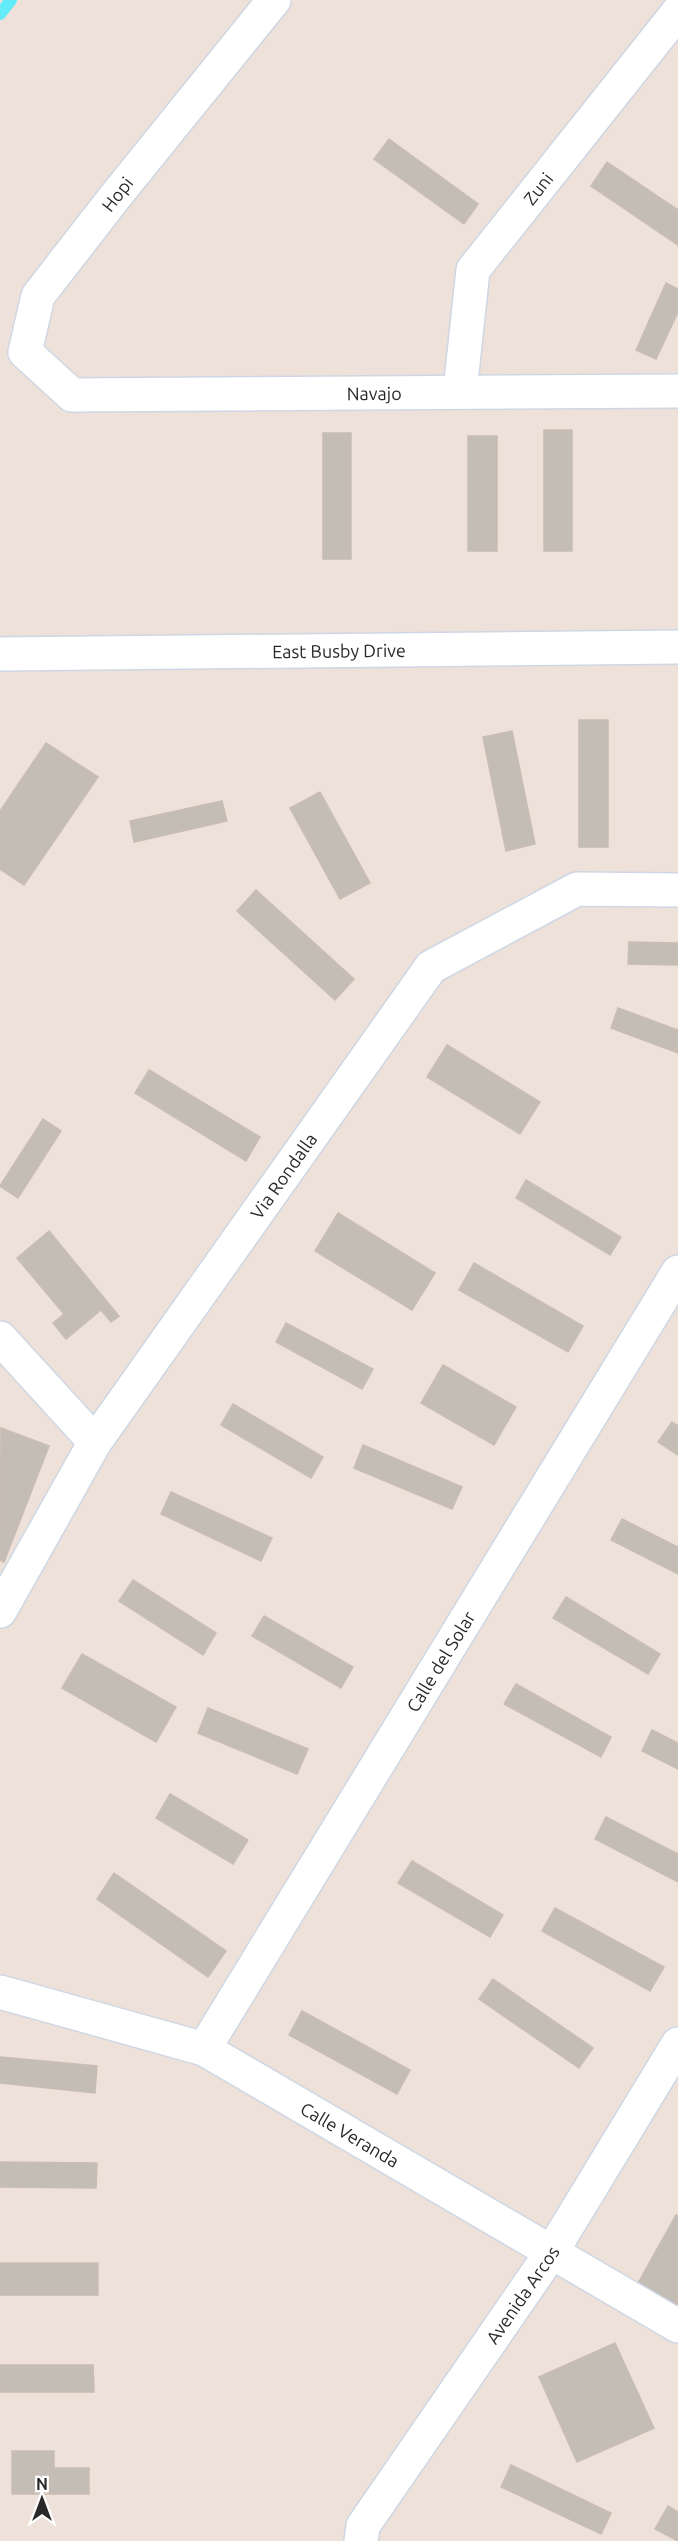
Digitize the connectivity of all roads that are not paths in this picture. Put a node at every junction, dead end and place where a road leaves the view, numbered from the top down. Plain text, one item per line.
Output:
1 (274, 0) edge
2 (678, 12) edge
3 (460, 391) junction
4 (678, 391) edge
5 (72, 395) joint
6 (678, 646) edge
7 (0, 654) edge
8 (678, 890) edge
9 (678, 1272) edge
10 (0, 1338) edge
11 (95, 1442) junction
12 (0, 1611) edge
13 (0, 1992) edge
14 (678, 2044) edge
15 (204, 2049) junction
16 (551, 2253) junction
17 (678, 2326) edge
18 (361, 2541) edge

1 - 5 street, Hopi
2 - 3 street, Zuni
3 - 4 street, Navajo
3 - 5 street, Navajo
6 - 7 street, East Busby Drive
8 - 11 street, Via Rondalla
9 - 15 street, Calle del Solar
10 - 11 street
11 - 12 street, Via Rondalla
13 - 15 street, Calle Veranda
14 - 16 street, Avenida Arcos
15 - 16 street, Calle Veranda
16 - 17 street, Calle Veranda
16 - 18 street, Avenida Arcos

